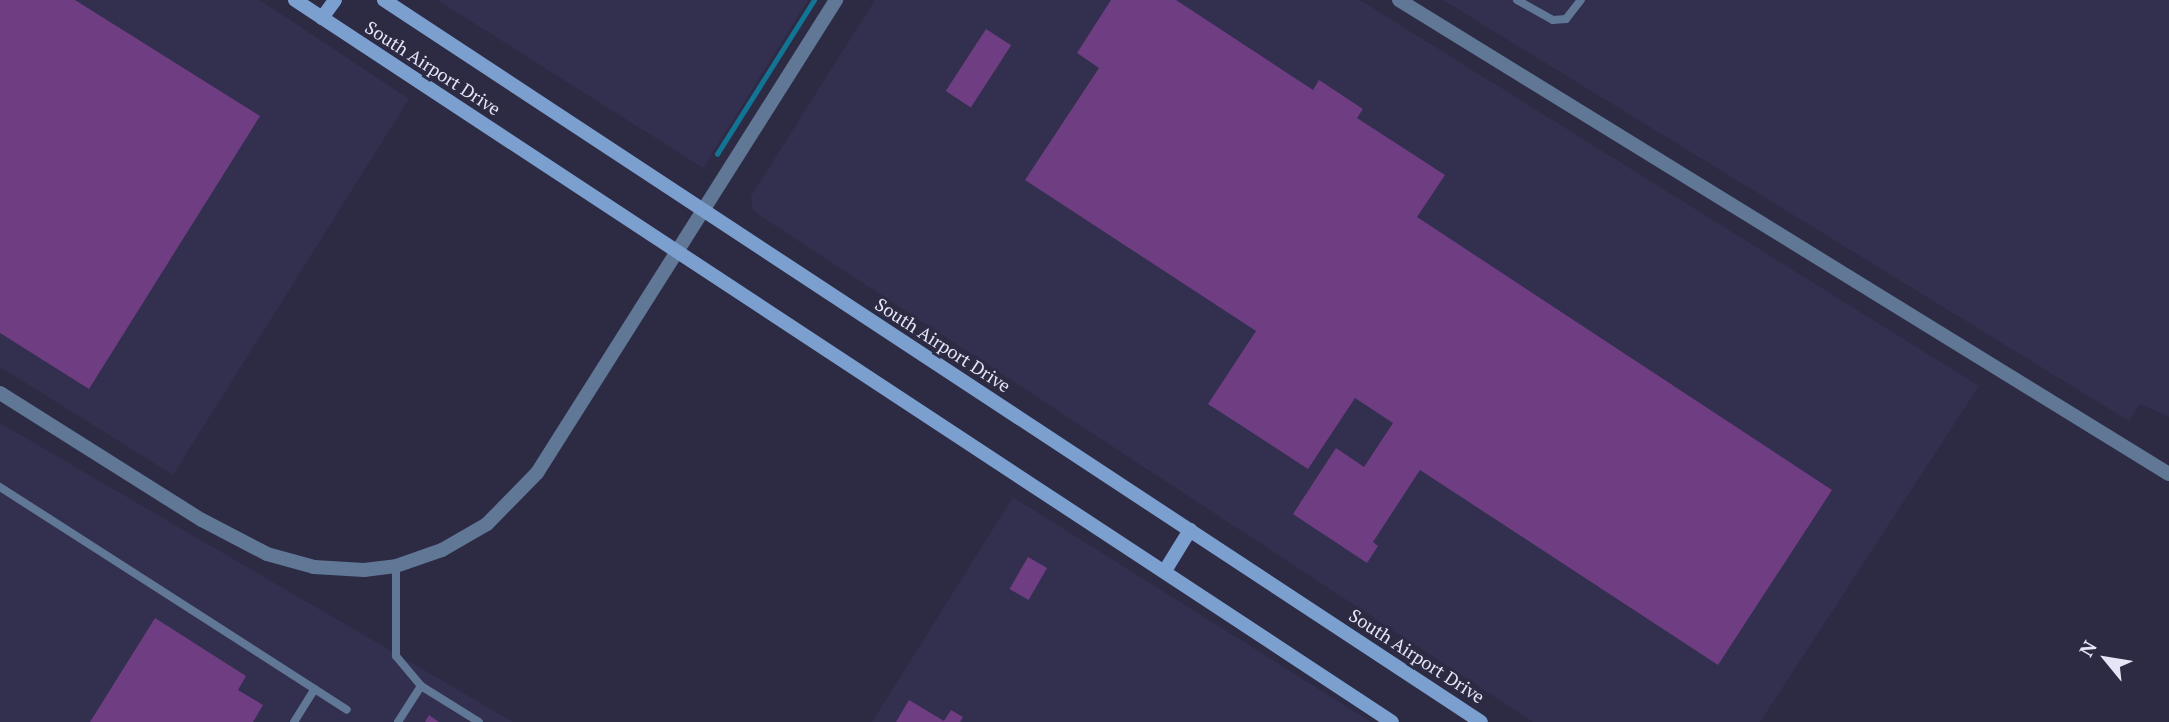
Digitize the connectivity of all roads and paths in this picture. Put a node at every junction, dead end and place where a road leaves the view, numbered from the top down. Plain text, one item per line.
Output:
1 (295, 0) edge
2 (335, 0) edge
3 (384, 0) edge
4 (836, 0) edge
5 (1399, 0) edge
6 (1517, 0) edge
7 (1581, 0) edge
8 (322, 18) junction
9 (702, 213) junction
10 (678, 251) junction
11 (0, 393) edge
12 (2169, 474) edge
13 (0, 487) edge
14 (1191, 530) junction
15 (396, 566) junction
16 (1166, 569) junction
17 (421, 686) junction
18 (315, 690) junction
19 (347, 710) dead end
20 (295, 722) edge
21 (398, 722) edge
22 (479, 722) edge
23 (1392, 722) edge
24 (1481, 722) edge

1 - 8 main road, South Airport Drive
2 - 8 main road
3 - 9 main road, South Airport Drive
4 - 9 street
5 - 12 street
6 - 7 lane
8 - 10 main road, South Airport Drive
9 - 10 street
9 - 14 main road, South Airport Drive
10 - 15 street
10 - 16 main road, South Airport Drive
11 - 15 street
13 - 18 lane
14 - 16 main road
14 - 24 main road, South Airport Drive
15 - 17 lane
16 - 23 main road, South Airport Drive
17 - 21 lane
17 - 22 lane
18 - 19 lane
18 - 20 lane

